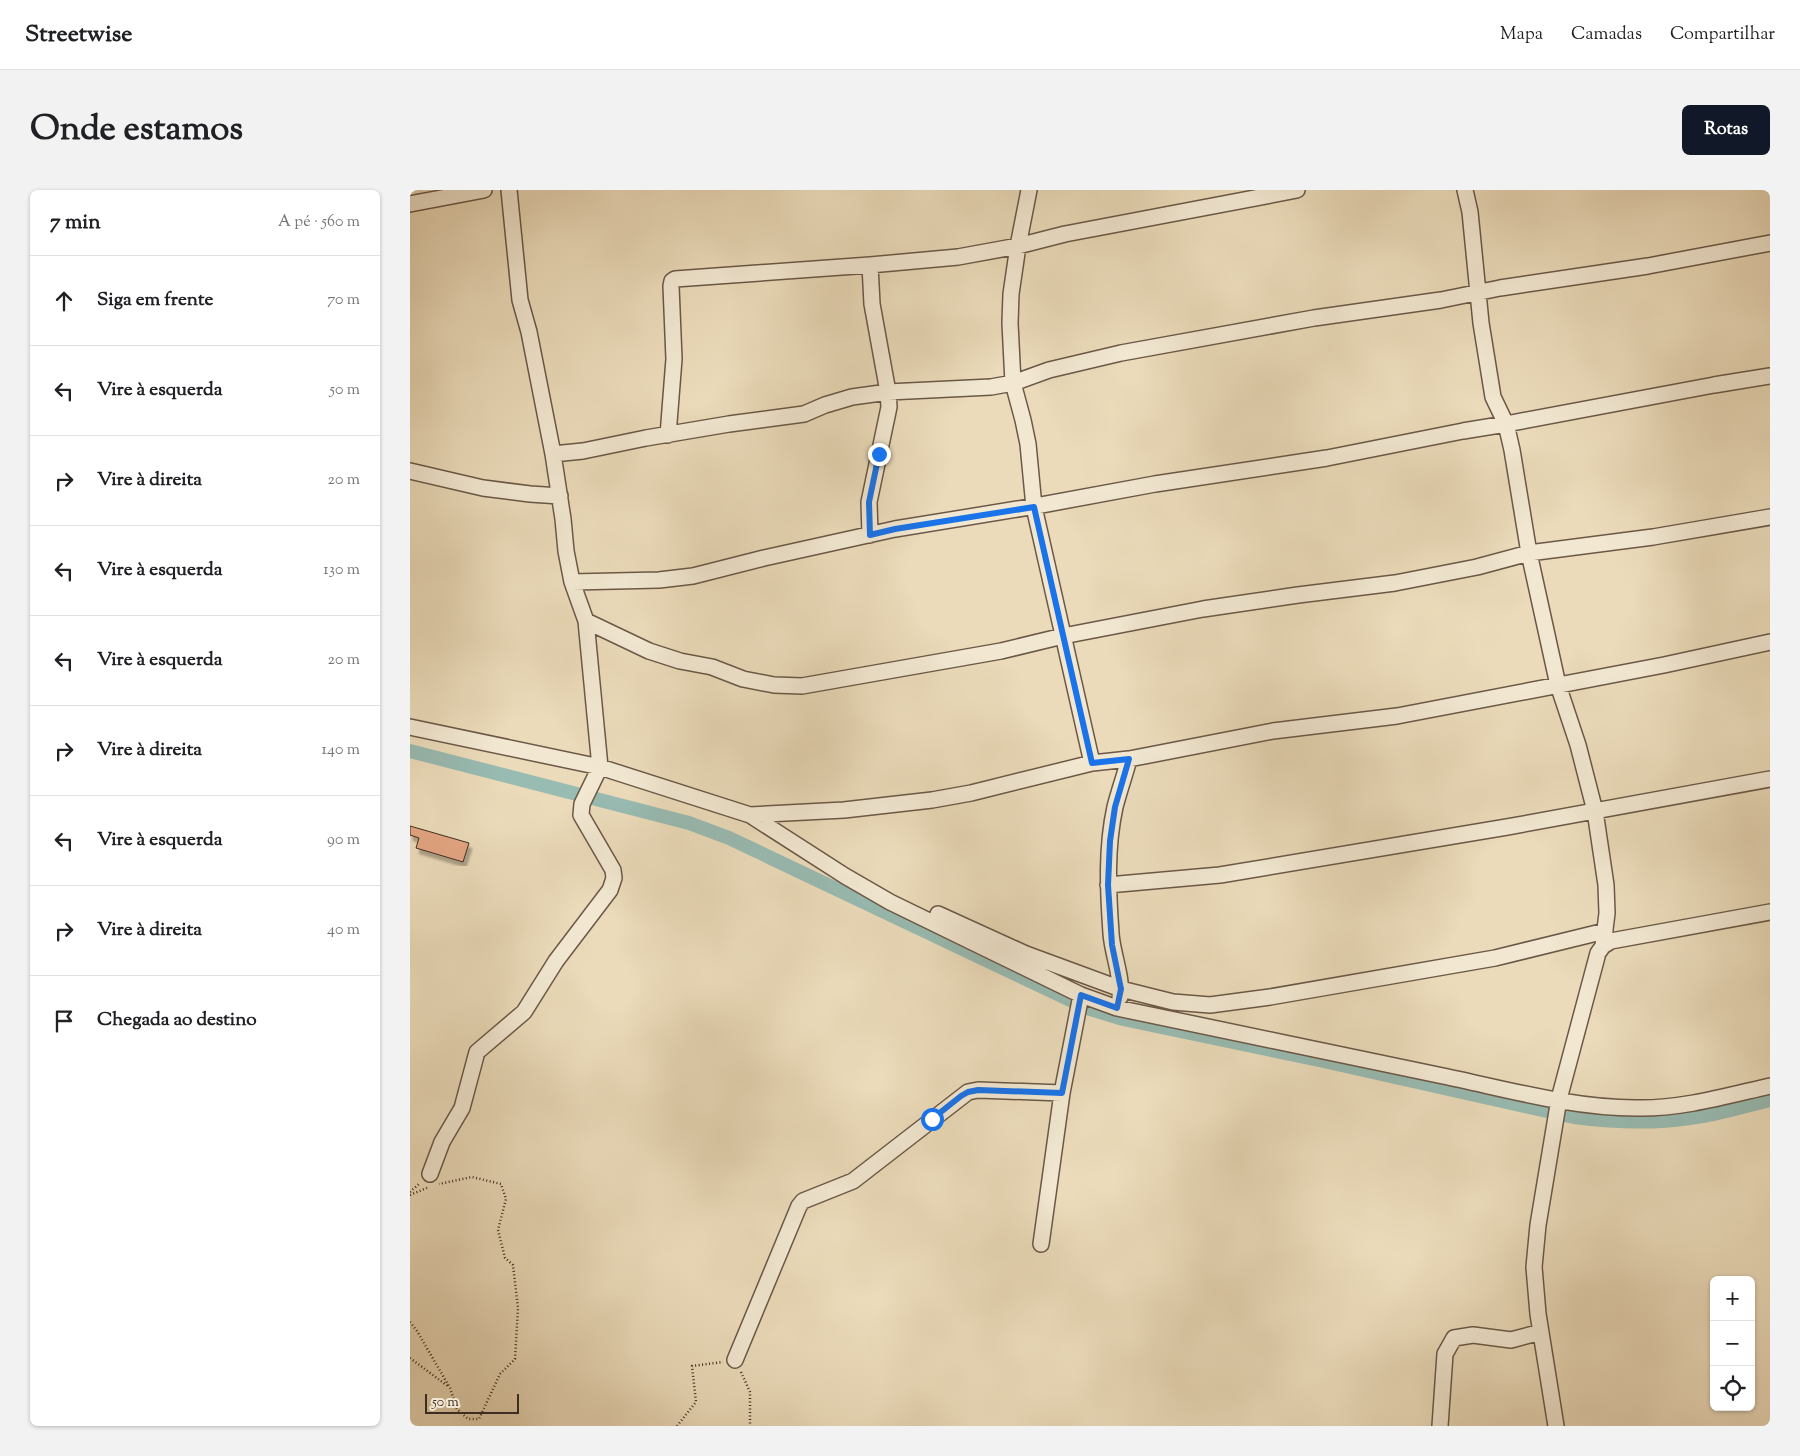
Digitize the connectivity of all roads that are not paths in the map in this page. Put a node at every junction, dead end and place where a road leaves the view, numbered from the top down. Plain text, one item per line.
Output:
1 (484, 190) edge
2 (510, 190) edge
3 (1028, 190) edge
4 (1297, 190) edge
5 (1465, 190) edge
6 (410, 204) edge
7 (1770, 242) edge
8 (1018, 246) junction
9 (870, 265) junction
10 (1477, 293) junction
11 (1770, 376) edge
12 (1013, 383) junction
13 (888, 392) junction
14 (1506, 424) junction
15 (668, 435) junction
16 (554, 454) junction
17 (410, 471) edge
18 (560, 496) junction
19 (1034, 507) junction
20 (1770, 517) edge
21 (870, 535) junction
22 (1529, 553) junction
23 (572, 582) junction
24 (586, 621) junction
25 (1063, 636) junction
26 (1770, 642) edge
27 (1558, 685) junction
28 (410, 727) edge
29 (1129, 759) junction
30 (1092, 763) junction
31 (600, 767) junction
32 (1770, 779) edge
33 (1595, 811) junction
34 (750, 815) junction
35 (1108, 885) junction
36 (890, 902) junction
37 (1770, 912) edge
38 (1604, 938) junction
39 (1121, 989) junction
40 (1081, 995) junction
41 (1117, 1008) junction
42 (1770, 1086) edge
43 (1062, 1093) junction
44 (1559, 1099) junction
45 (430, 1174) dead end
46 (1041, 1244) dead end
47 (1541, 1332) junction
48 (735, 1360) road end
49 (1440, 1426) edge
50 (1556, 1426) edge

1 - 6 street
2 - 16 street
3 - 8 street
4 - 8 street
5 - 10 street
7 - 10 street
8 - 9 street
8 - 12 street
9 - 13 street
9 - 15 street
10 - 12 street
10 - 14 street
11 - 14 street
12 - 13 street
12 - 19 street
13 - 15 street
13 - 21 street
14 - 19 street
14 - 22 street
15 - 16 street
16 - 18 street
17 - 18 street
18 - 23 street
19 - 21 street
19 - 25 street
20 - 22 street
21 - 23 street
22 - 25 street
22 - 27 street
23 - 24 street
24 - 25 street
24 - 31 street
25 - 30 street
26 - 27 street
27 - 29 street
27 - 33 street
28 - 31 street
29 - 30 street
29 - 35 street
30 - 34 street
31 - 34 street
31 - 45 street
32 - 33 street
33 - 35 street
33 - 38 street
34 - 36 street
35 - 39 street
36 - 39 street
36 - 40 street
37 - 38 street
38 - 39 street
38 - 44 street
39 - 41 street
40 - 41 street
40 - 43 street
41 - 44 street
42 - 44 street
43 - 46 street
43 - 48 street
44 - 47 street
47 - 49 street
47 - 50 street

